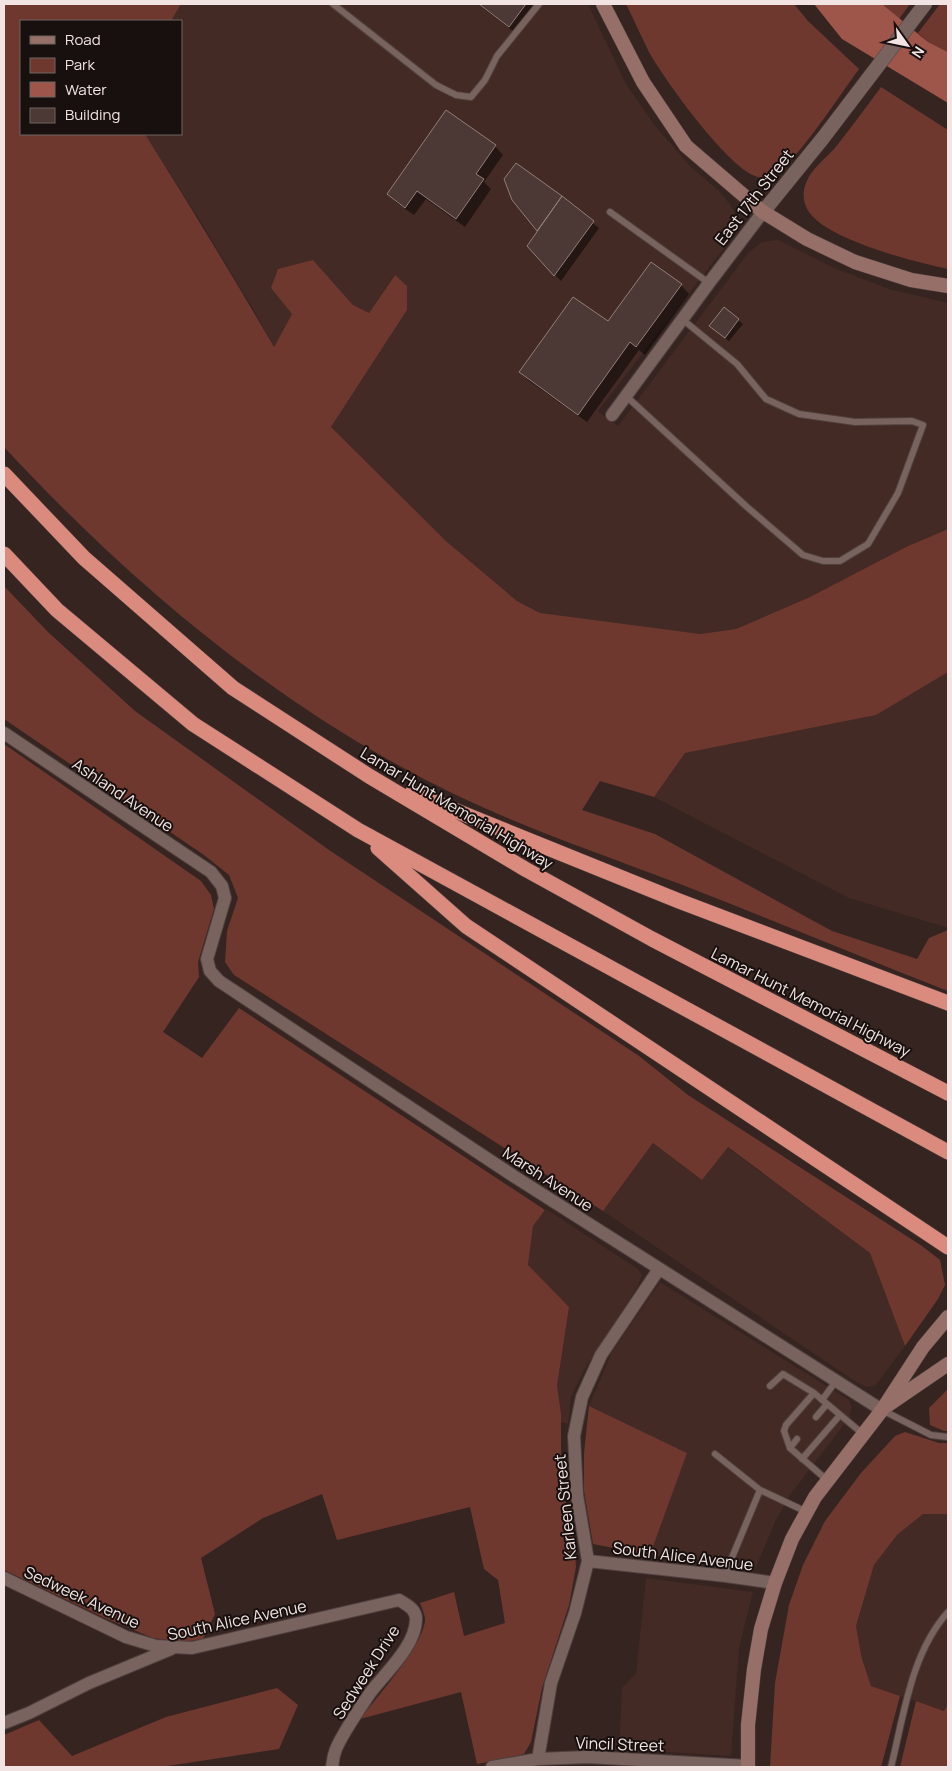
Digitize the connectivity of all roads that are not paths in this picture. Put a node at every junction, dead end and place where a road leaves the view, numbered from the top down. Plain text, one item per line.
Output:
1 (333, 4) edge
2 (539, 4) edge
3 (603, 4) edge
4 (926, 4) edge
5 (610, 212) dead end
6 (763, 212) junction
7 (709, 283) junction
8 (948, 286) edge
9 (682, 319) junction
10 (626, 396) junction
11 (612, 414) dead end
12 (4, 474) edge
13 (4, 554) edge
14 (4, 733) edge
15 (368, 776) junction
16 (358, 830) junction
17 (208, 963) joint
18 (948, 1003) edge
19 (948, 1093) edge
20 (948, 1152) edge
21 (947, 1248) edge
22 (659, 1268) junction
23 (948, 1317) edge
24 (948, 1364) edge
25 (836, 1381) junction
26 (770, 1386) dead end
27 (814, 1393) junction
28 (824, 1402) junction
29 (882, 1410) junction
30 (840, 1415) junction
31 (816, 1417) dead end
32 (863, 1434) junction
33 (948, 1437) edge
34 (797, 1439) dead end
35 (790, 1448) junction
36 (715, 1454) dead end
37 (802, 1459) junction
38 (827, 1480) junction
39 (760, 1490) junction
40 (806, 1512) junction
41 (588, 1562) junction
42 (726, 1576) junction
43 (4, 1578) edge
44 (774, 1583) junction
45 (399, 1600) joint
46 (948, 1612) edge
47 (176, 1647) junction
48 (4, 1723) edge
49 (538, 1759) junction
50 (702, 1766) edge
51 (332, 1767) edge
52 (492, 1767) edge
53 (748, 1767) edge
54 (891, 1767) edge

1 - 2 lane
3 - 6 main road
4 - 6 street, East 17th Street
5 - 7 lane
6 - 7 street, East 17th Street
6 - 8 main road
7 - 9 street, East 17th Street
9 - 10 street, East 17th Street
9 - 10 lane
10 - 11 street, East 17th Street
12 - 15 highway, Lamar Hunt Memorial Highway
13 - 16 highway
14 - 17 street, Ashland Avenue
15 - 18 highway
15 - 19 highway, Lamar Hunt Memorial Highway
16 - 20 highway
16 - 21 highway
17 - 22 street, Marsh Avenue
22 - 25 street, Marsh Avenue
22 - 41 street, Karleen Street
23 - 29 main road
24 - 29 main road
25 - 28 lane
25 - 29 street, Marsh Avenue
26 - 27 lane
27 - 28 lane
27 - 35 lane
28 - 30 lane
28 - 31 lane
29 - 32 main road
29 - 33 lane
30 - 32 lane
30 - 37 lane
32 - 38 main road
34 - 35 lane
35 - 37 lane
36 - 39 lane
37 - 38 lane
38 - 40 main road
39 - 40 lane
39 - 42 lane
40 - 44 main road
41 - 42 street, South Alice Avenue
41 - 49 street, Karleen Street
42 - 44 street, South Alice Avenue
43 - 47 street, Sedweek Avenue
44 - 53 main road
45 - 47 street, South Alice Avenue
45 - 51 street, Sedweek Drive
46 - 54 lane
47 - 48 street, South Alice Avenue
49 - 50 street, Vincil Street
49 - 52 street, Vincil Street
50 - 53 street, Vincil Street

